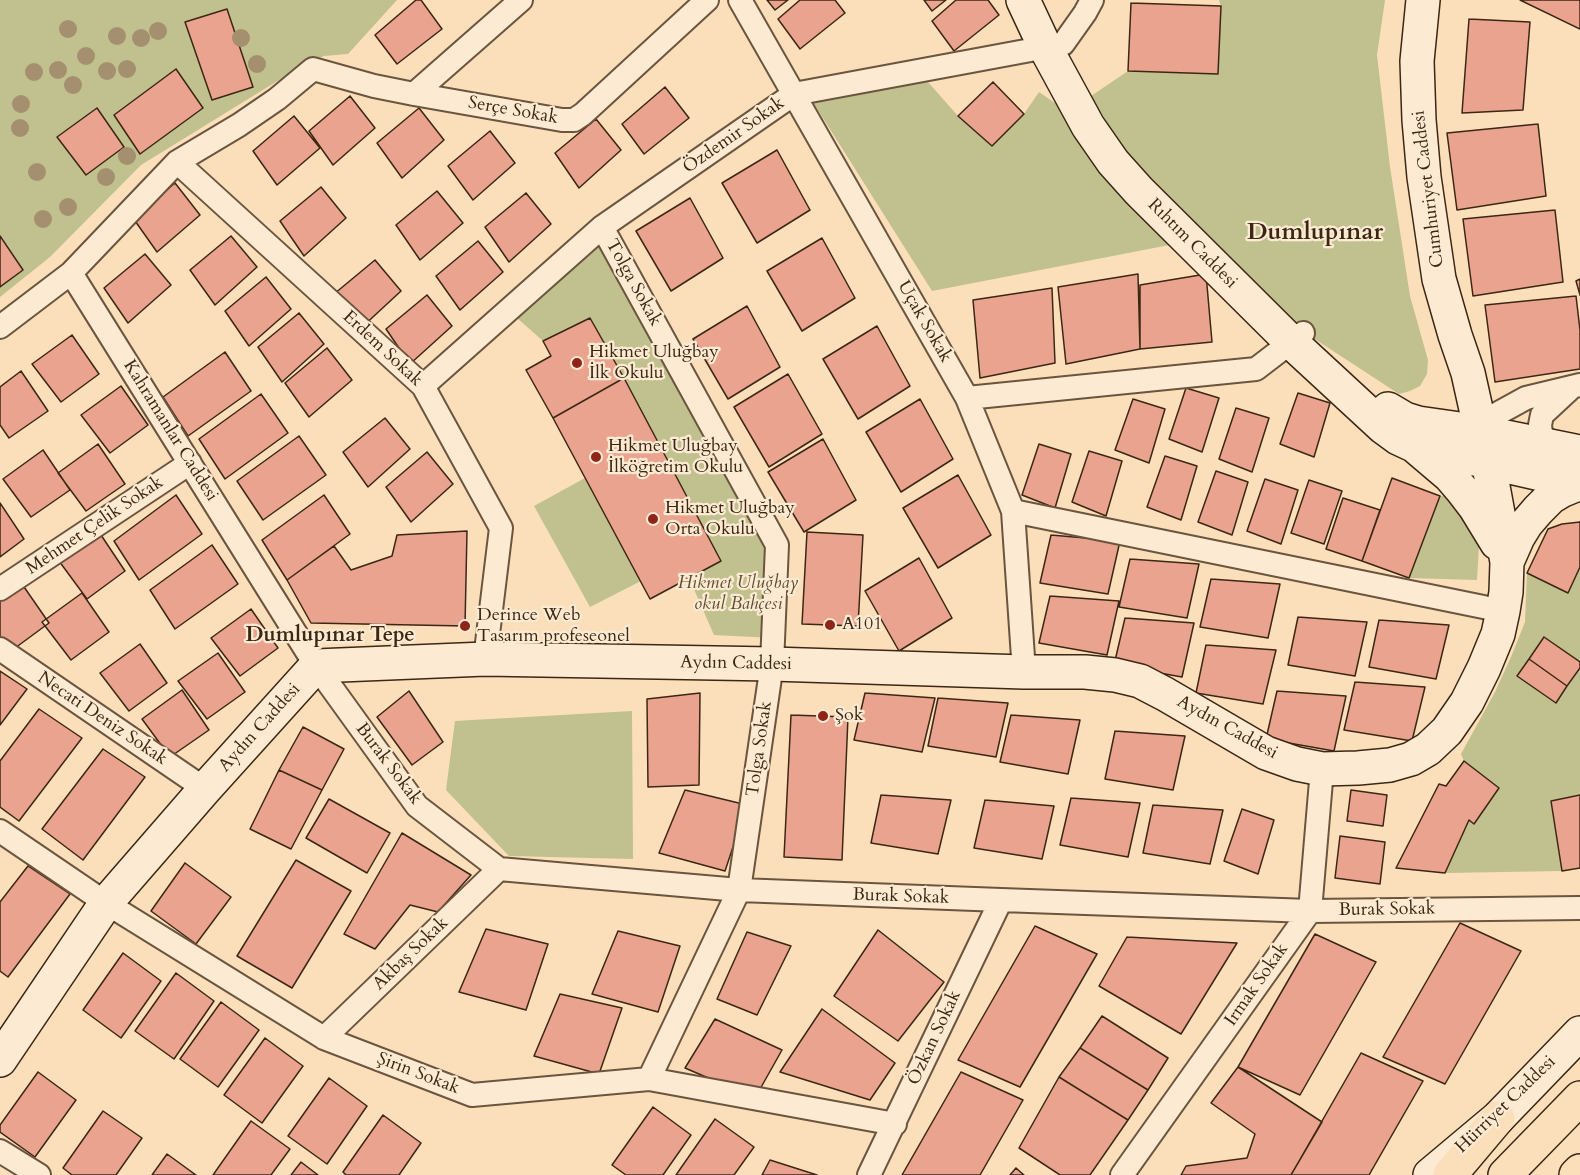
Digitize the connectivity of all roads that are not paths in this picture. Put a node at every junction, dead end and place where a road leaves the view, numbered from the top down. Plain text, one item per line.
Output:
1 (520, 0) edge
2 (707, 0) edge
3 (740, 0) edge
4 (1023, 0) edge
5 (1040, 0) edge
6 (1092, 0) edge
7 (1423, 0) edge
8 (1054, 46) junction
9 (414, 94) junction
10 (794, 94) junction
11 (177, 162) junction
12 (602, 227) junction
13 (71, 273) junction
14 (0, 327) edge
15 (1298, 337) junction
16 (1468, 373) junction
17 (423, 386) junction
18 (1577, 386) edge
19 (967, 398) junction
20 (1408, 427) junction
21 (1490, 435) junction
22 (1565, 448) edge
23 (189, 463) junction
24 (1580, 483) edge
25 (1013, 511) junction
26 (1507, 562) junction
27 (0, 589) edge
28 (1503, 611) junction
29 (0, 649) edge
30 (485, 659) junction
31 (772, 664) junction
32 (316, 666) junction
33 (1024, 672) junction
34 (1323, 768) junction
35 (204, 789) junction
36 (0, 831) edge
37 (498, 869) junction
38 (739, 890) junction
39 (1001, 900) junction
40 (106, 903) junction
41 (1580, 908) edge
42 (1310, 911) junction
43 (1580, 1033) edge
44 (324, 1038) junction
45 (0, 1060) edge
46 (649, 1079) junction
47 (1580, 1098) edge
48 (1498, 1118) junction
49 (895, 1124) junction
50 (0, 1150) edge
51 (1580, 1171) edge
52 (39, 1175) edge
53 (869, 1175) edge
54 (1122, 1175) edge
55 (1430, 1175) edge
56 (1450, 1175) edge
57 (1505, 1175) edge
58 (1576, 1175) edge

1 - 9 street
2 - 9 street, Serçe Sokak
3 - 10 street, Uçak Sokak
4 - 8 street, Rıhtım Caddesi
5 - 8 street, Rıhtım Caddesi
6 - 8 street
7 - 16 street, Cumhuriyet Caddesi
8 - 10 street, Özdemir Sokak
8 - 15 street, Rıhtım Caddesi
9 - 11 street, Serçe Sokak
10 - 12 street, Özdemir Sokak
10 - 19 street, Uçak Sokak
11 - 13 street
11 - 17 street, Erdem Sokak
12 - 17 street, Özdemir Sokak
12 - 31 street, Tolga Sokak
13 - 14 street
13 - 23 street, Kahramanlar Caddesi
15 - 19 street
15 - 20 street, Rıhtım Caddesi
16 - 20 street
16 - 21 street
17 - 30 street, Erdem Sokak
18 - 21 street
18 - 22 street
19 - 25 street, Uçak Sokak
20 - 21 street
20 - 26 street, Rıhtım Caddesi
21 - 22 street
21 - 24 street
21 - 26 street
23 - 27 street, Mehmet Çelik Sokak
23 - 32 street, Kahramanlar Caddesi
24 - 26 street
25 - 28 street
25 - 33 street, Uçak Sokak
26 - 28 street, Aydın Caddesi
28 - 34 street, Aydın Caddesi
29 - 35 street, Necati Deniz Sokak
30 - 31 street, Aydın Caddesi
30 - 32 street, Aydın Caddesi
31 - 33 street, Aydın Caddesi
31 - 38 street, Tolga Sokak
32 - 35 street, Aydın Caddesi
32 - 37 street, Burak Sokak
33 - 34 street, Aydın Caddesi
34 - 42 street
35 - 40 street, Aydın Caddesi
36 - 40 street, Şirin Sokak
37 - 38 street, Burak Sokak
37 - 44 street, Akbaş Sokak
38 - 39 street, Burak Sokak
38 - 46 street, Tolga Sokak
39 - 42 street, Burak Sokak
39 - 49 street, Özkan Sokak
40 - 44 street, Şirin Sokak
40 - 45 street, Aydın Caddesi
41 - 42 street, Burak Sokak
42 - 54 street, Irmak Sokak
43 - 48 street, Hürriyet Caddesi
44 - 46 street, Şirin Sokak
46 - 49 street, Şirin Sokak
47 - 57 highway
48 - 55 street, Hürriyet Caddesi
48 - 56 highway
49 - 53 street, Özkan Sokak
50 - 52 street
51 - 58 highway

